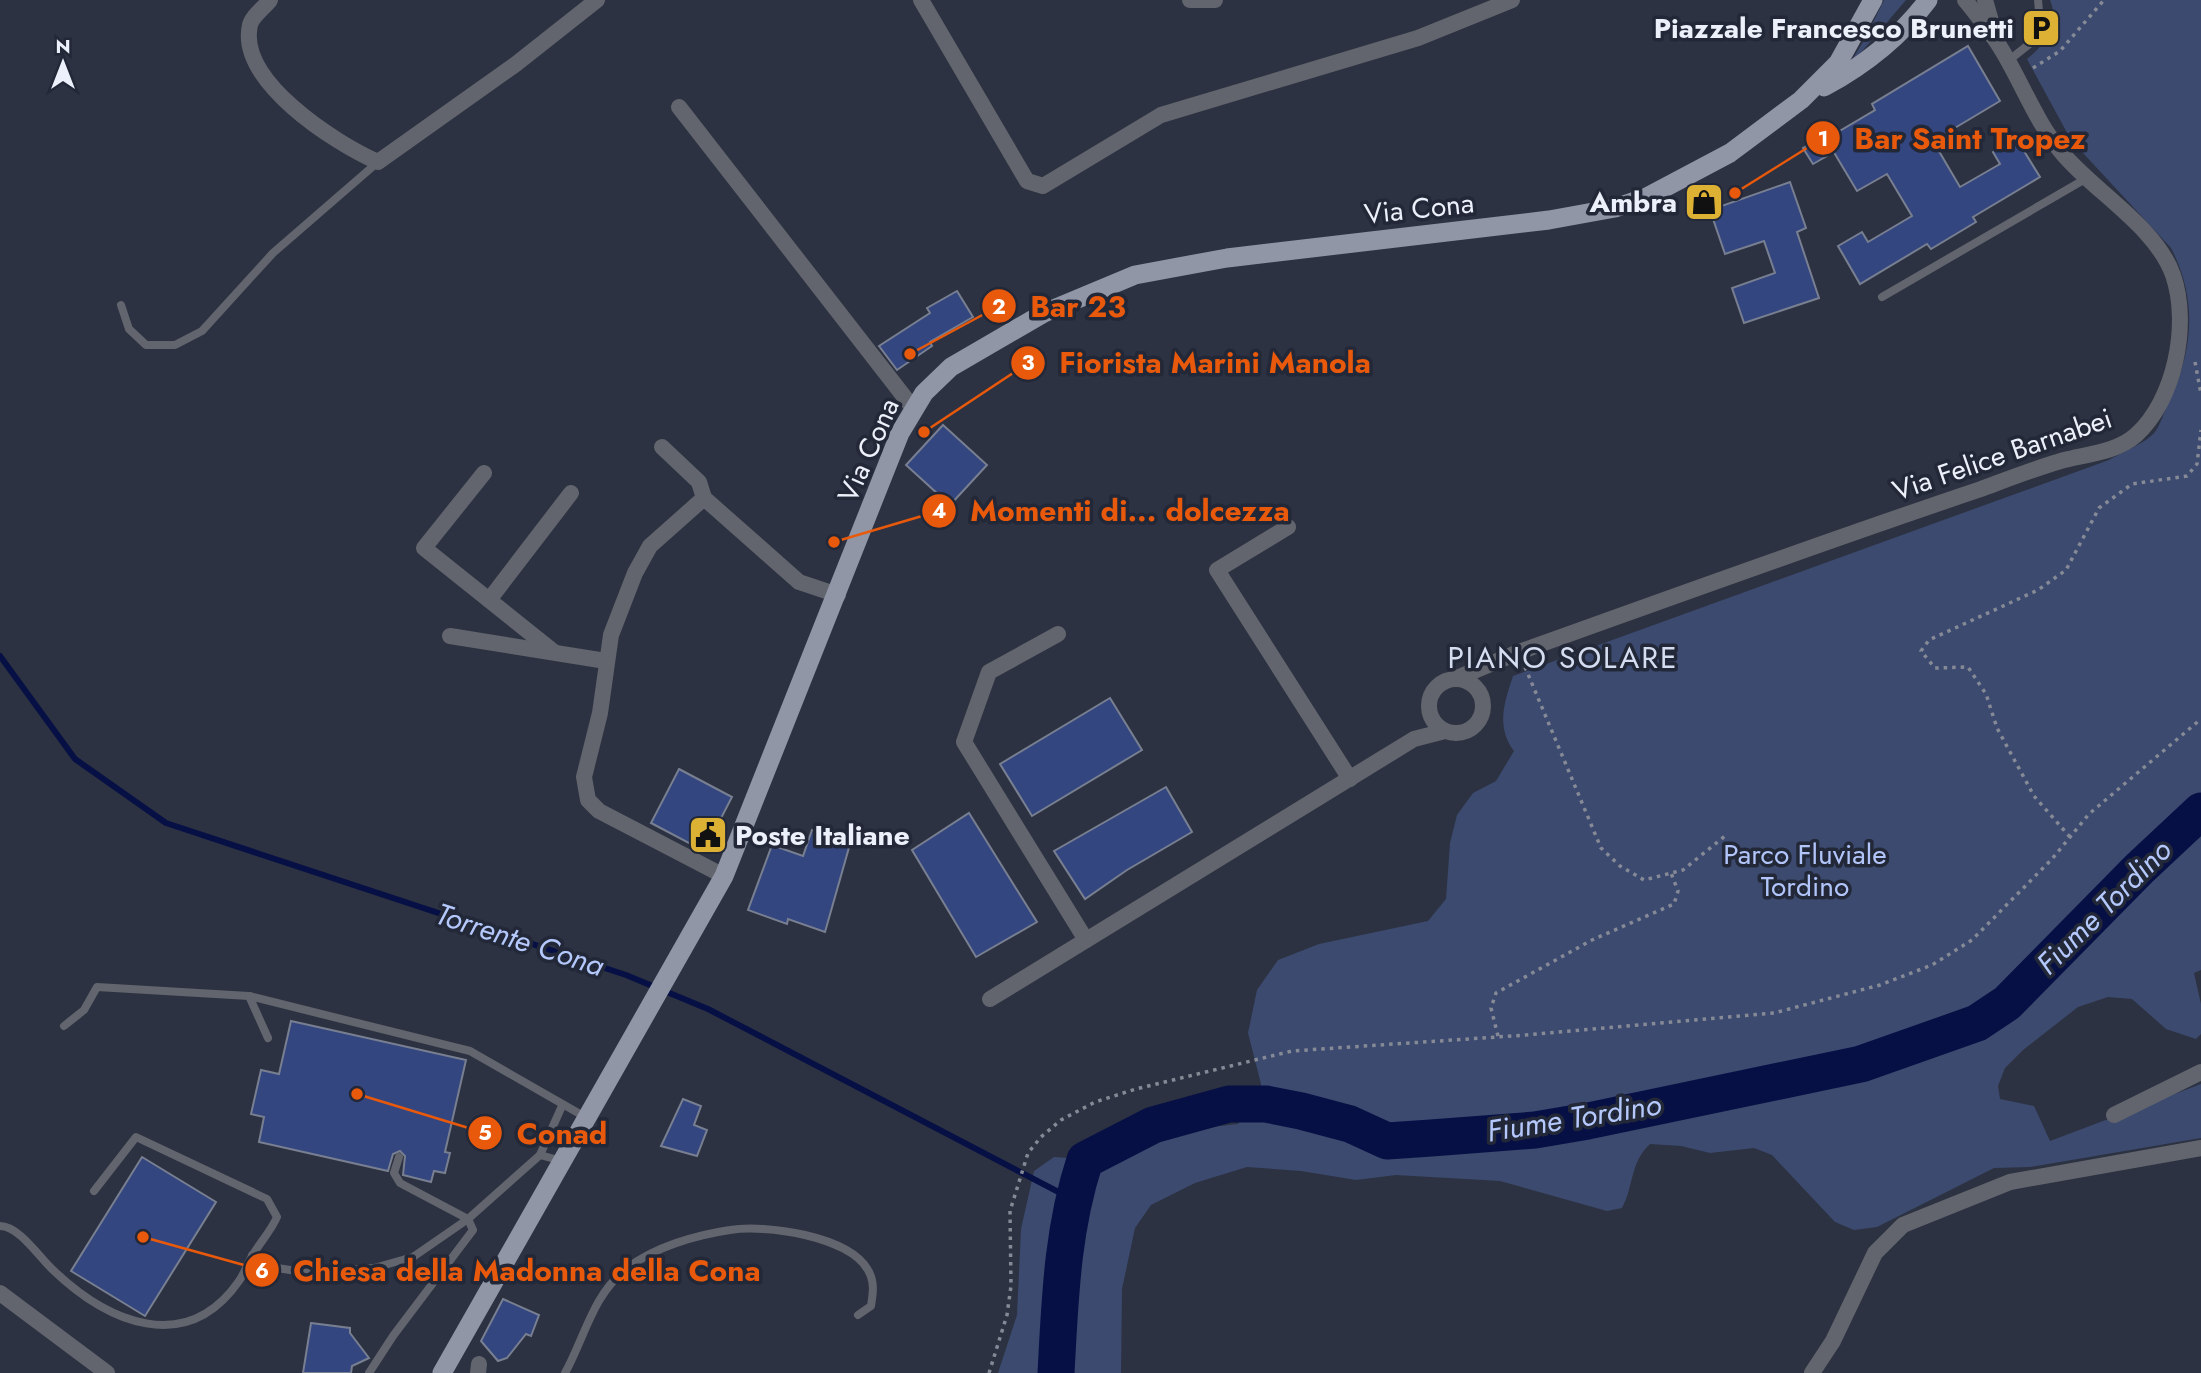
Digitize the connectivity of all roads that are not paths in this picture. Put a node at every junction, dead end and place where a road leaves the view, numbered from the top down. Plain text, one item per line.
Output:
1 (270, 0) edge
2 (597, 0) edge
3 (920, 0) edge
4 (1190, 0) edge
5 (1214, 0) edge
6 (1512, 0) edge
7 (1873, 0) edge
8 (1928, 0) edge
9 (1965, 0) edge
10 (1985, 0) edge
11 (2038, 0) edge
12 (2004, 54) junction
13 (1801, 100) junction
14 (679, 107) dead end
15 (378, 162) junction
16 (2087, 178) junction
17 (1882, 297) dead end
18 (121, 305) dead end
19 (914, 408) junction
20 (662, 447) dead end
21 (484, 472) dead end
22 (571, 493) dead end
23 (704, 498) junction
24 (1288, 527) dead end
25 (838, 595) junction
26 (489, 600) junction
27 (1058, 634) dead end
28 (450, 636) dead end
29 (554, 652) junction
30 (606, 661) junction
31 (1490, 664) junction
32 (1457, 678) junction
33 (1481, 694) junction
34 (1431, 716) junction
35 (1446, 731) junction
36 (1415, 739) junction
37 (1350, 779) junction
38 (721, 883) junction
39 (1086, 940) junction
40 (249, 996) junction
41 (990, 999) dead end
42 (64, 1026) dead end
43 (268, 1038) dead end
44 (2201, 1072) edge
45 (562, 1105) junction
46 (2114, 1115) dead end
47 (587, 1118) junction
48 (2201, 1148) edge
49 (540, 1156) junction
50 (399, 1157) dead end
51 (562, 1161) junction
52 (94, 1191) dead end
53 (468, 1219) junction
54 (0, 1226) edge
55 (252, 1255) junction
56 (0, 1293) edge
57 (858, 1315) dead end
58 (107, 1373) edge
59 (369, 1373) edge
60 (442, 1373) edge
61 (565, 1373) edge
62 (1812, 1373) edge

1 - 15 street
2 - 15 street
3 - 6 street
4 - 5 street
7 - 13 main road, Via Cona
8 - 13 main road, Via Cona
9 - 12 street, Via Felice Barnabei
10 - 12 street, Via Felice Barnabei
11 - 12 lane
12 - 16 street, Via Felice Barnabei
13 - 19 main road, Via Cona
14 - 19 street
15 - 18 lane
16 - 17 lane
16 - 31 street, Via Felice Barnabei
19 - 25 main road, Via Cona
20 - 23 street
21 - 26 street
22 - 26 street
23 - 25 street
23 - 30 street
24 - 37 street
25 - 38 main road, Via Cona
26 - 29 street
27 - 39 street
28 - 29 street
29 - 30 street
30 - 38 street
31 - 32 street, Via Felice Barnabei
31 - 33 street
32 - 33 street
32 - 34 street
33 - 35 street
34 - 35 street
34 - 36 street
35 - 36 street
36 - 37 street
37 - 39 street
38 - 47 main road, Via Cona
39 - 41 street
40 - 42 lane
40 - 43 lane
40 - 45 lane
44 - 46 street
45 - 47 lane
45 - 49 lane
47 - 51 main road, Via Cona
48 - 62 street
49 - 51 lane
49 - 53 lane
50 - 53 lane
51 - 60 main road, Via Cona
52 - 55 lane
53 - 55 lane
53 - 59 lane
54 - 55 lane
56 - 58 street
57 - 61 lane

